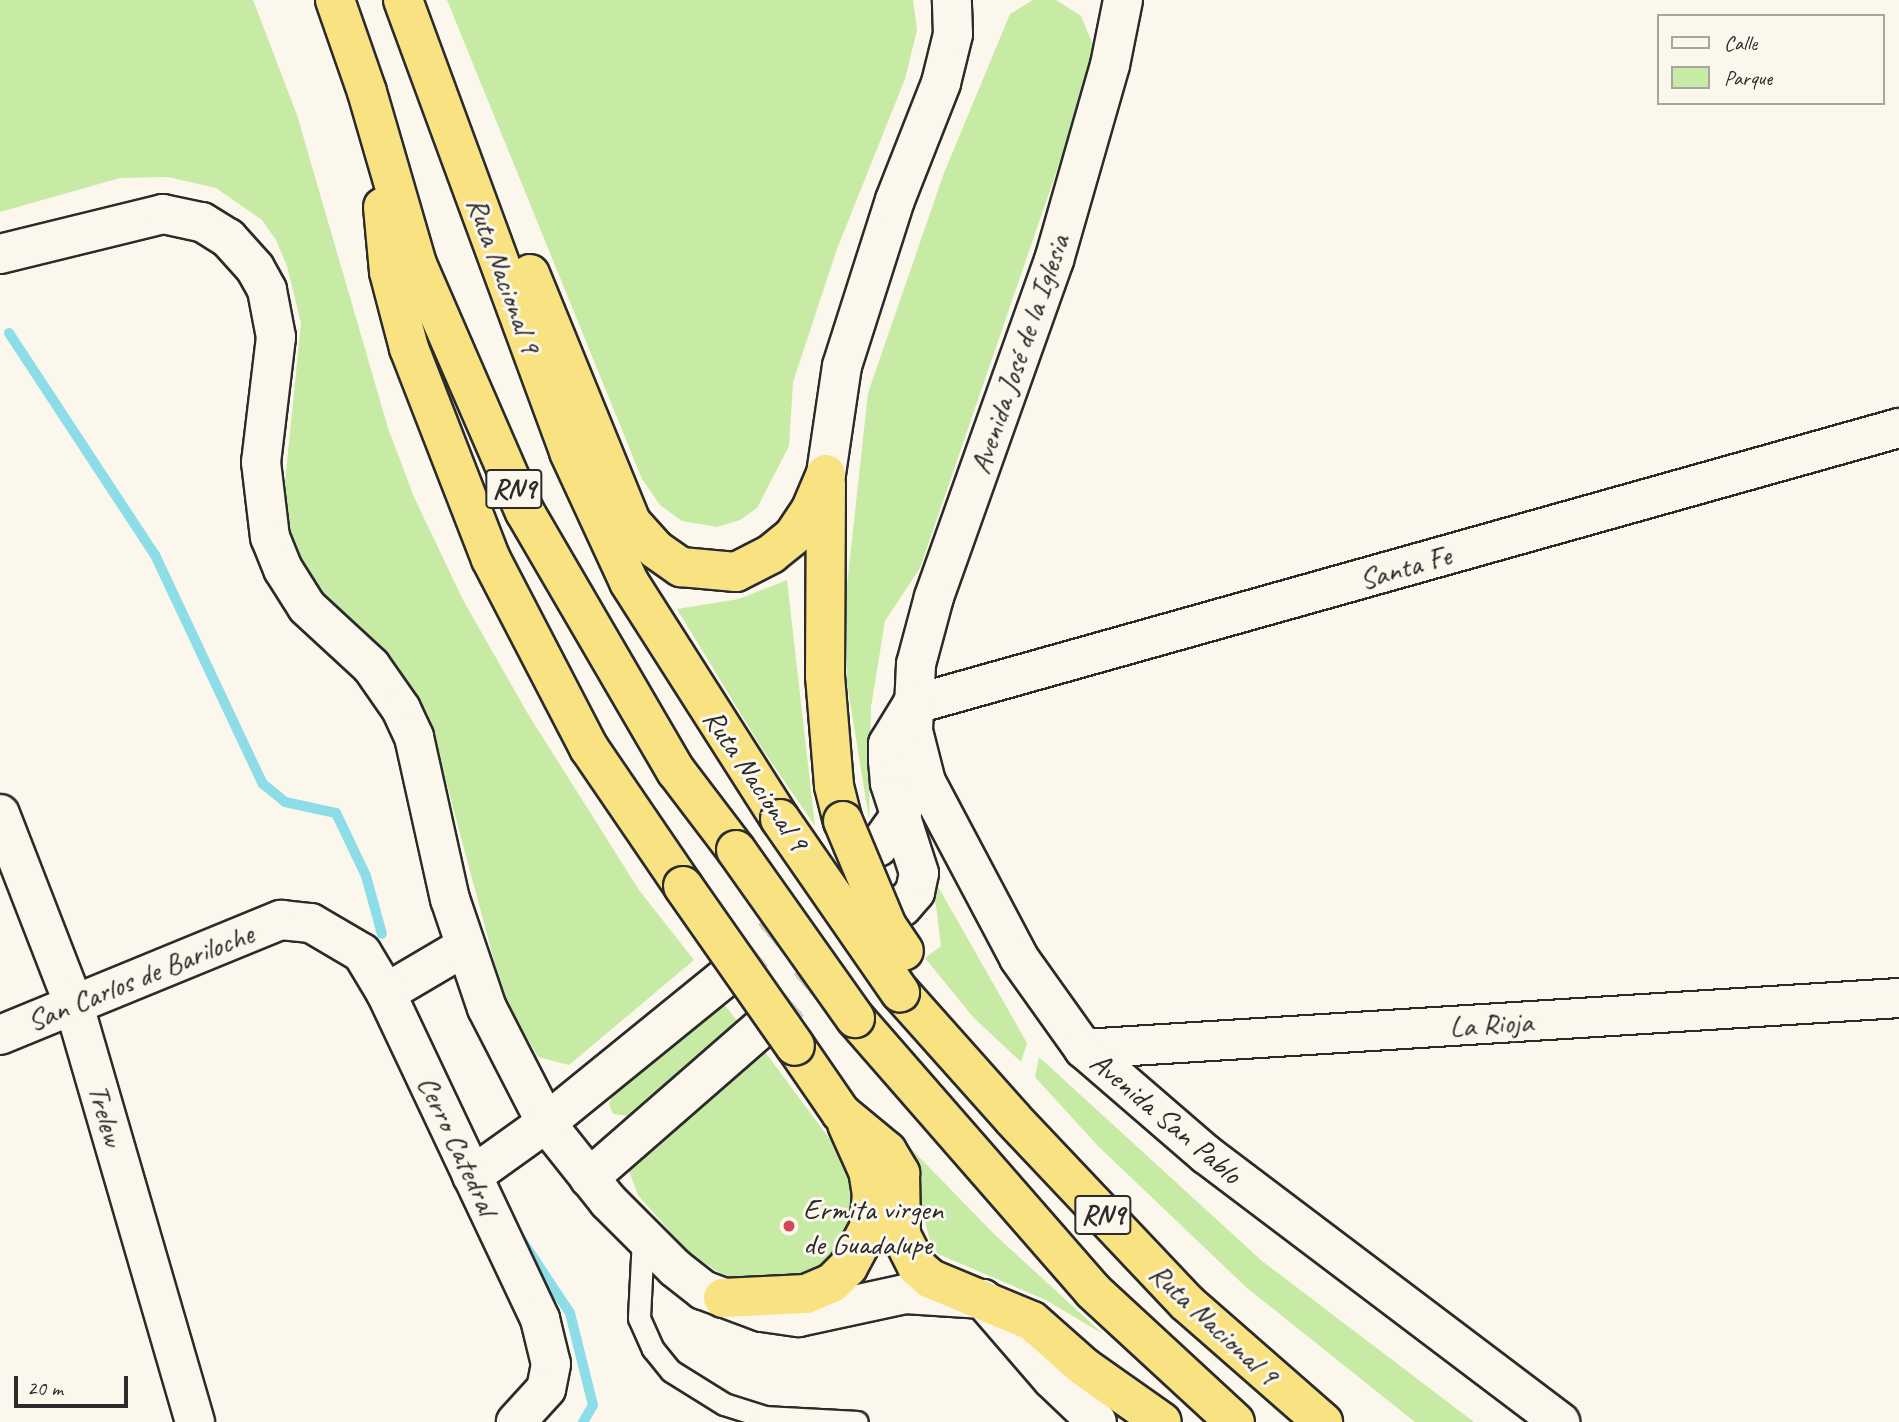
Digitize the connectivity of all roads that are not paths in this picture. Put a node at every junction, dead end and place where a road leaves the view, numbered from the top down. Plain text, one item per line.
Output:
1 (335, 0) edge
2 (403, 0) edge
3 (952, 0) edge
4 (1124, 0) edge
5 (372, 108) junction
6 (462, 156) junction
7 (0, 254) edge
8 (1899, 428) edge
9 (826, 474) junction
10 (912, 705) junction
11 (902, 813) junction
12 (0, 814) edge
13 (878, 847) tunnel mouth
14 (902, 907) tunnel mouth
15 (281, 920) joint
16 (464, 947) junction
17 (727, 976) tunnel mouth
18 (386, 993) junction
19 (1899, 998) edge
20 (73, 1002) junction
21 (763, 1026) tunnel mouth
22 (0, 1035) edge
23 (1084, 1049) junction
24 (841, 1112) junction
25 (546, 1123) junction
26 (472, 1176) junction
27 (589, 1178) junction
28 (643, 1238) junction
29 (723, 1298) junction
30 (983, 1299) junction
31 (1186, 1303) junction
32 (518, 1421) edge
33 (195, 1422) edge
34 (857, 1422) edge
35 (1097, 1422) edge
36 (1162, 1422) edge
37 (1235, 1422) edge
38 (1323, 1422) edge
39 (1560, 1422) edge

1 - 5 highway, RN9
2 - 6 highway, Ruta Nacional 9 / RN9
3 - 9 street
4 - 10 street, Avenida José de la Iglesia
5 - 24 highway, bridge
5 - 37 highway, Ruta Nacional 9 / RN9, bridge
6 - 9 highway
6 - 31 highway, Ruta Nacional 9 / RN9, bridge
7 - 16 street
8 - 10 street, Santa Fe
9 - 31 highway, bridge
10 - 11 street
10 - 23 street, Avenida San Pablo
11 - 13 street
11 - 14 street
12 - 20 street, Trelew
15 - 18 street, Cerro Catedral
15 - 20 street, San Carlos de Bariloche
16 - 18 street
16 - 25 street
17 - 25 street
18 - 26 street, Cerro Catedral
19 - 23 street, La Rioja
20 - 22 street, San Carlos de Bariloche
20 - 33 street, Trelew
21 - 27 street
23 - 39 street, Avenida San Pablo
24 - 29 highway
24 - 30 highway
25 - 26 street
25 - 27 street
26 - 32 street, Cerro Catedral
27 - 28 street
28 - 29 street
28 - 34 lane
29 - 30 street
30 - 35 street
30 - 36 highway
31 - 38 highway, Ruta Nacional 9 / RN9

